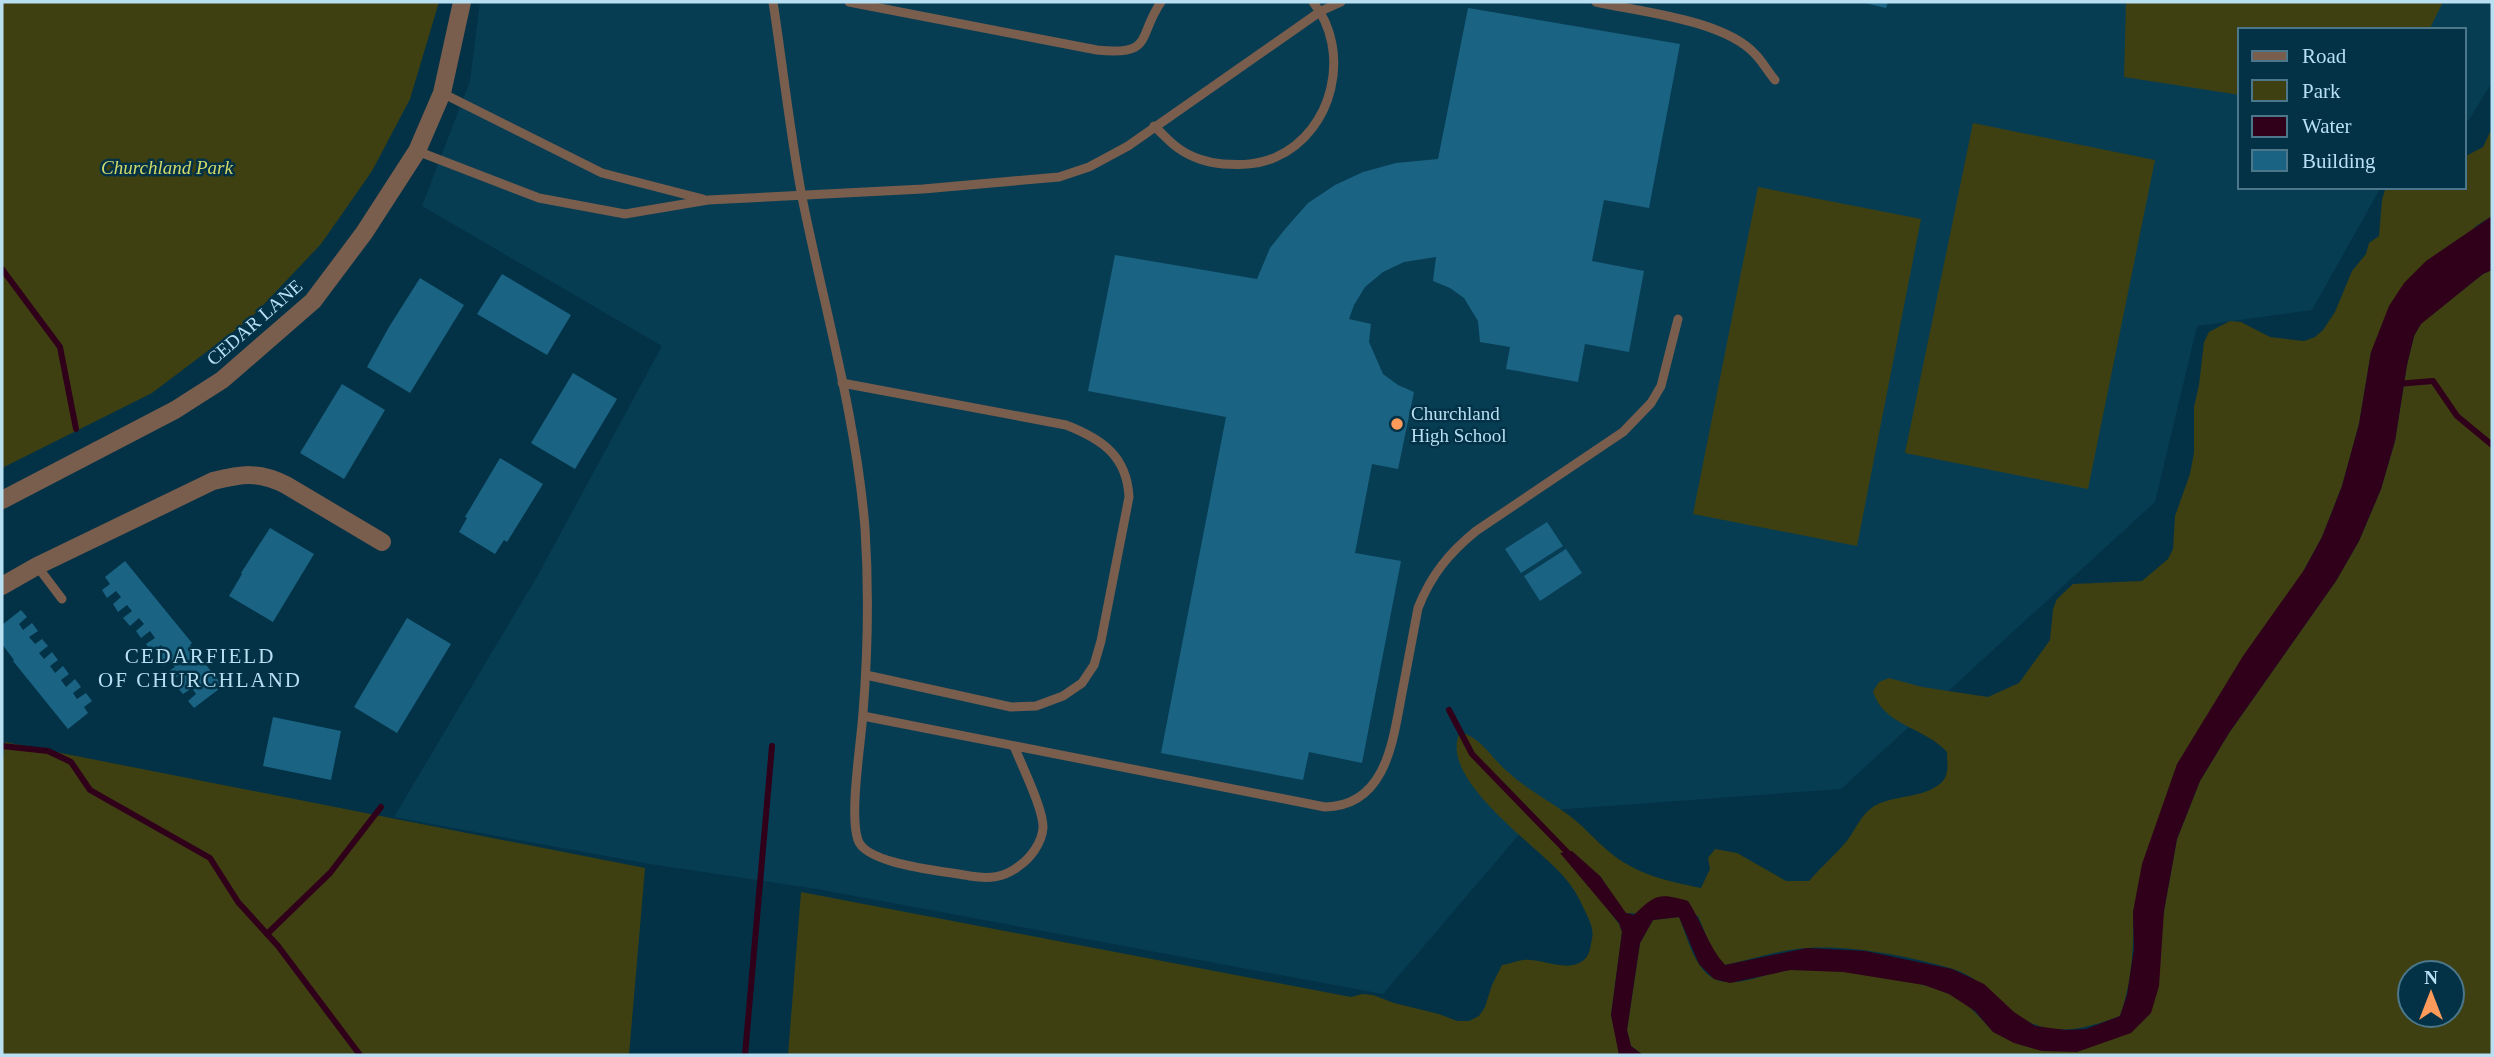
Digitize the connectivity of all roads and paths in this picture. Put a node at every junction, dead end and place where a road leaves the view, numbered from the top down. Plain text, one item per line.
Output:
1 (462, 2) edge
2 (773, 2) edge
3 (849, 2) edge
4 (1161, 2) edge
5 (1313, 2) edge
6 (1341, 2) edge
7 (1596, 2) edge
8 (1321, 11) junction
9 (1775, 80) dead end
10 (442, 93) junction
11 (1154, 126) junction
12 (417, 151) junction
13 (802, 196) junction
14 (708, 200) junction
15 (1678, 319) dead end
16 (842, 383) junction
17 (2, 500) edge
18 (382, 542) dead end
19 (37, 566) junction
20 (2, 586) edge
21 (62, 599) dead end
22 (866, 675) junction
23 (863, 716) junction
24 (1014, 746) junction

1 - 10 street, CEDAR LANE
2 - 13 lane
3 - 4 lane
5 - 8 lane
6 - 8 lane
7 - 9 lane
8 - 11 lane
8 - 11 lane
10 - 12 street, CEDAR LANE
10 - 14 lane
11 - 13 lane
12 - 14 lane
12 - 17 street, CEDAR LANE
13 - 14 lane
13 - 16 lane
15 - 24 lane
16 - 22 lane
16 - 22 lane
18 - 19 street
19 - 20 street
19 - 21 lane
22 - 23 lane
23 - 24 lane
23 - 24 lane

